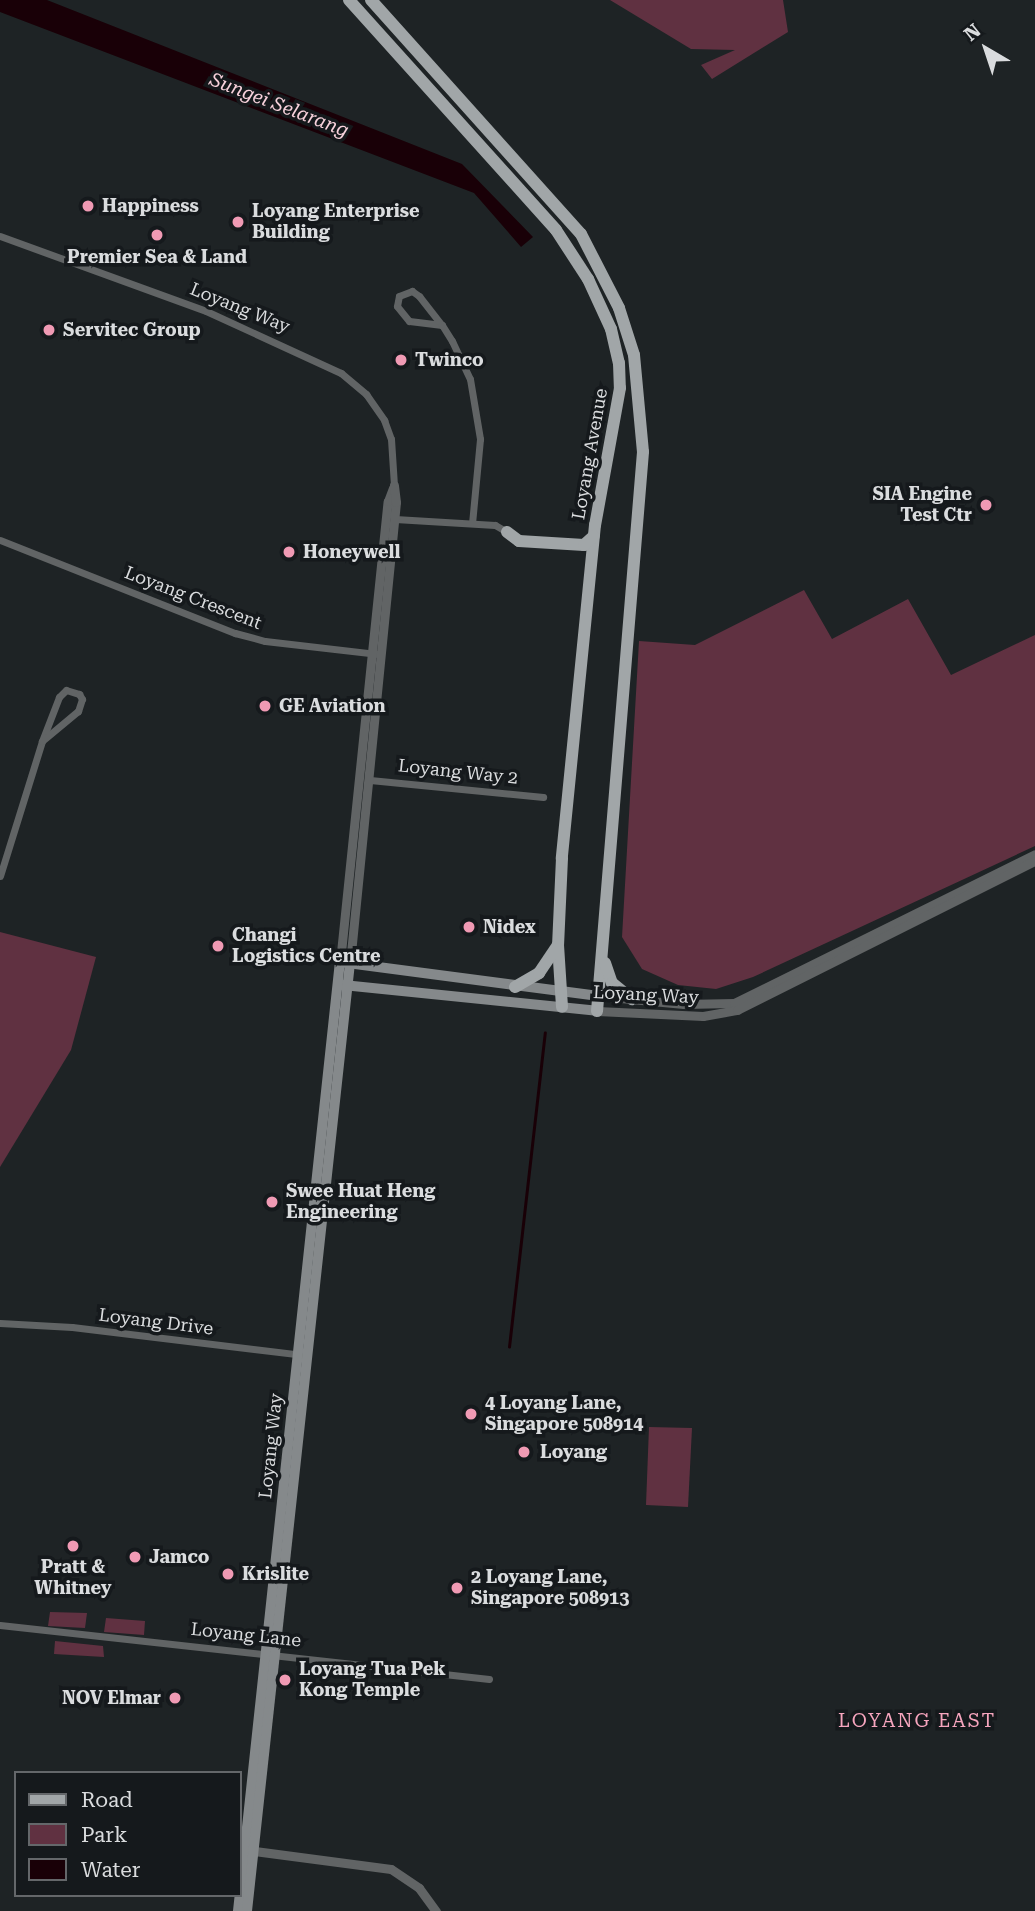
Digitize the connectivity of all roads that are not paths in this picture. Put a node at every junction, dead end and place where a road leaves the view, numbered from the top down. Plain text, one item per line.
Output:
1 (349, 0) edge
2 (370, 0) edge
3 (0, 236) edge
4 (442, 325) junction
5 (394, 485) junction
6 (387, 506) junction
7 (395, 519) junction
8 (472, 523) junction
9 (386, 527) junction
10 (507, 532) joint
11 (594, 536) junction
12 (0, 540) edge
13 (377, 654) junction
14 (42, 741) junction
15 (370, 779) junction
16 (359, 785) junction
17 (543, 797) dead end
18 (1035, 854) edge
19 (1035, 861) edge
20 (0, 876) edge
21 (558, 945) junction
22 (603, 956) junction
23 (345, 963) junction
24 (342, 985) junction
25 (515, 987) junction
26 (561, 991) junction
27 (599, 996) junction
28 (632, 999) junction
29 (562, 1007) junction
30 (597, 1011) junction
31 (0, 1323) edge
32 (303, 1356) junction
33 (0, 1625) edge
34 (272, 1653) junction
35 (489, 1679) dead end
36 (257, 1832) junction
37 (250, 1850) junction
38 (275, 1853) junction
39 (242, 1891) edge
40 (247, 1911) edge
41 (434, 1911) edge

1 - 11 main road, Loyang Avenue
2 - 22 main road
3 - 5 street, Loyang Way
4 - 4 street
4 - 8 street
5 - 6 street, Loyang Way
5 - 7 street, Loyang Way
6 - 7 street
6 - 9 street, Loyang Way
7 - 8 street
7 - 9 street
7 - 13 street, Loyang Way
8 - 10 street
9 - 13 street, Loyang Way
10 - 11 main road
11 - 21 main road, Loyang Avenue
12 - 13 street, Loyang Crescent
13 - 15 street, Loyang Way
13 - 16 street, Loyang Way
14 - 14 street
14 - 20 street
15 - 16 street
15 - 17 street, Loyang Way 2
15 - 23 street, Loyang Way
16 - 23 street, Loyang Way
18 - 28 street, Loyang Way
19 - 30 street, Loyang Way
21 - 25 main road
21 - 26 main road, Loyang Avenue
22 - 27 main road
22 - 28 main road
23 - 24 main road, Loyang Way
23 - 25 main road, Loyang Way
24 - 29 main road, Loyang Way
24 - 32 main road, Loyang Way
25 - 26 main road, Loyang Way
26 - 27 main road, Loyang Way
26 - 29 main road, Loyang Avenue
27 - 28 street, Loyang Way
27 - 30 main road
29 - 30 main road, Loyang Way
31 - 32 street, Loyang Drive
32 - 34 main road, Loyang Way
33 - 34 street, Loyang Lane
34 - 35 street, Loyang Lane
34 - 36 main road, Loyang Way
34 - 37 main road, Loyang Way
36 - 37 main road, Loyang Way
36 - 38 street
37 - 38 street
37 - 39 main road, Loyang Way
37 - 40 main road, Loyang Way
38 - 41 street

